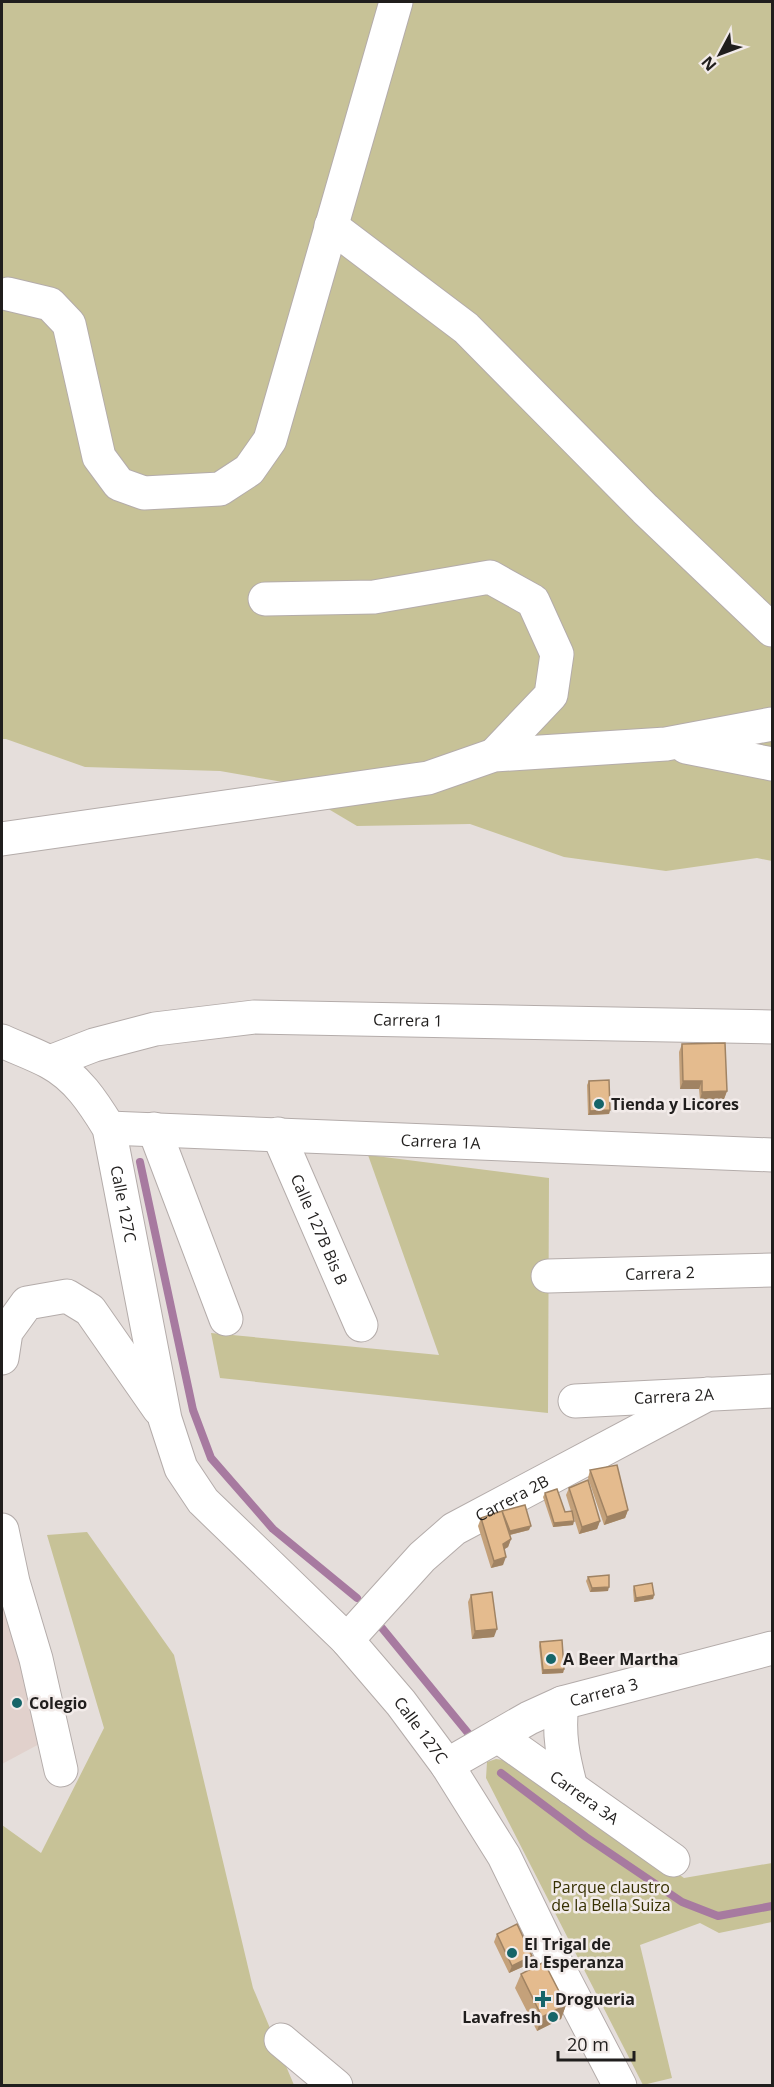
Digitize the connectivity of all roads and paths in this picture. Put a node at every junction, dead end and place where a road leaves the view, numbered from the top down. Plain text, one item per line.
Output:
1 (396, 2) edge
2 (331, 226) junction
3 (8, 294) dead end
4 (265, 599) dead end
5 (772, 630) edge
6 (772, 724) edge
7 (666, 744) junction
8 (494, 755) junction
9 (772, 764) edge
10 (2, 840) edge
11 (772, 1027) edge
12 (2, 1041) edge
13 (50, 1062) junction
14 (110, 1128) junction
15 (154, 1129) junction
16 (278, 1134) junction
17 (772, 1155) edge
18 (772, 1270) edge
19 (548, 1276) dead end
20 (226, 1319) dead end
21 (361, 1325) dead end
22 (2, 1358) edge
23 (772, 1391) edge
24 (708, 1394) junction
25 (575, 1401) dead end
26 (165, 1419) junction
27 (2, 1530) edge
28 (347, 1640) junction
29 (772, 1648) edge
30 (562, 1703) junction
31 (498, 1736) junction
32 (447, 1765) junction
33 (61, 1770) dead end
34 (571, 1788) junction
35 (673, 1860) dead end
36 (281, 2040) dead end
37 (336, 2085) edge
38 (620, 2085) edge

1 - 2 street
2 - 3 street
2 - 5 street
4 - 8 street
6 - 7 street
7 - 8 street
7 - 9 street
8 - 10 street
11 - 13 street, Carrera 1
12 - 13 street, Calle 127C
13 - 14 street, Calle 127C
14 - 15 street, Carrera 1A
14 - 26 street, Calle 127C
15 - 16 street, Carrera 1A
15 - 20 street
16 - 17 street, Carrera 1A
16 - 21 street, Calle 127B Bis B
18 - 19 street, Carrera 2
22 - 26 street, Calle 127C
23 - 24 street, Carrera 2A
24 - 25 street, Carrera 2A
24 - 28 street, Carrera 2B
26 - 28 street, Calle 127C
27 - 33 street
28 - 32 street, Calle 127C
29 - 30 street, Carrera 3
30 - 31 street, Carrera 3
30 - 34 street
31 - 32 street, Carrera 3
31 - 34 street, Carrera 3A
32 - 38 street, Calle 127C
34 - 35 street, Carrera 3A
36 - 37 street

